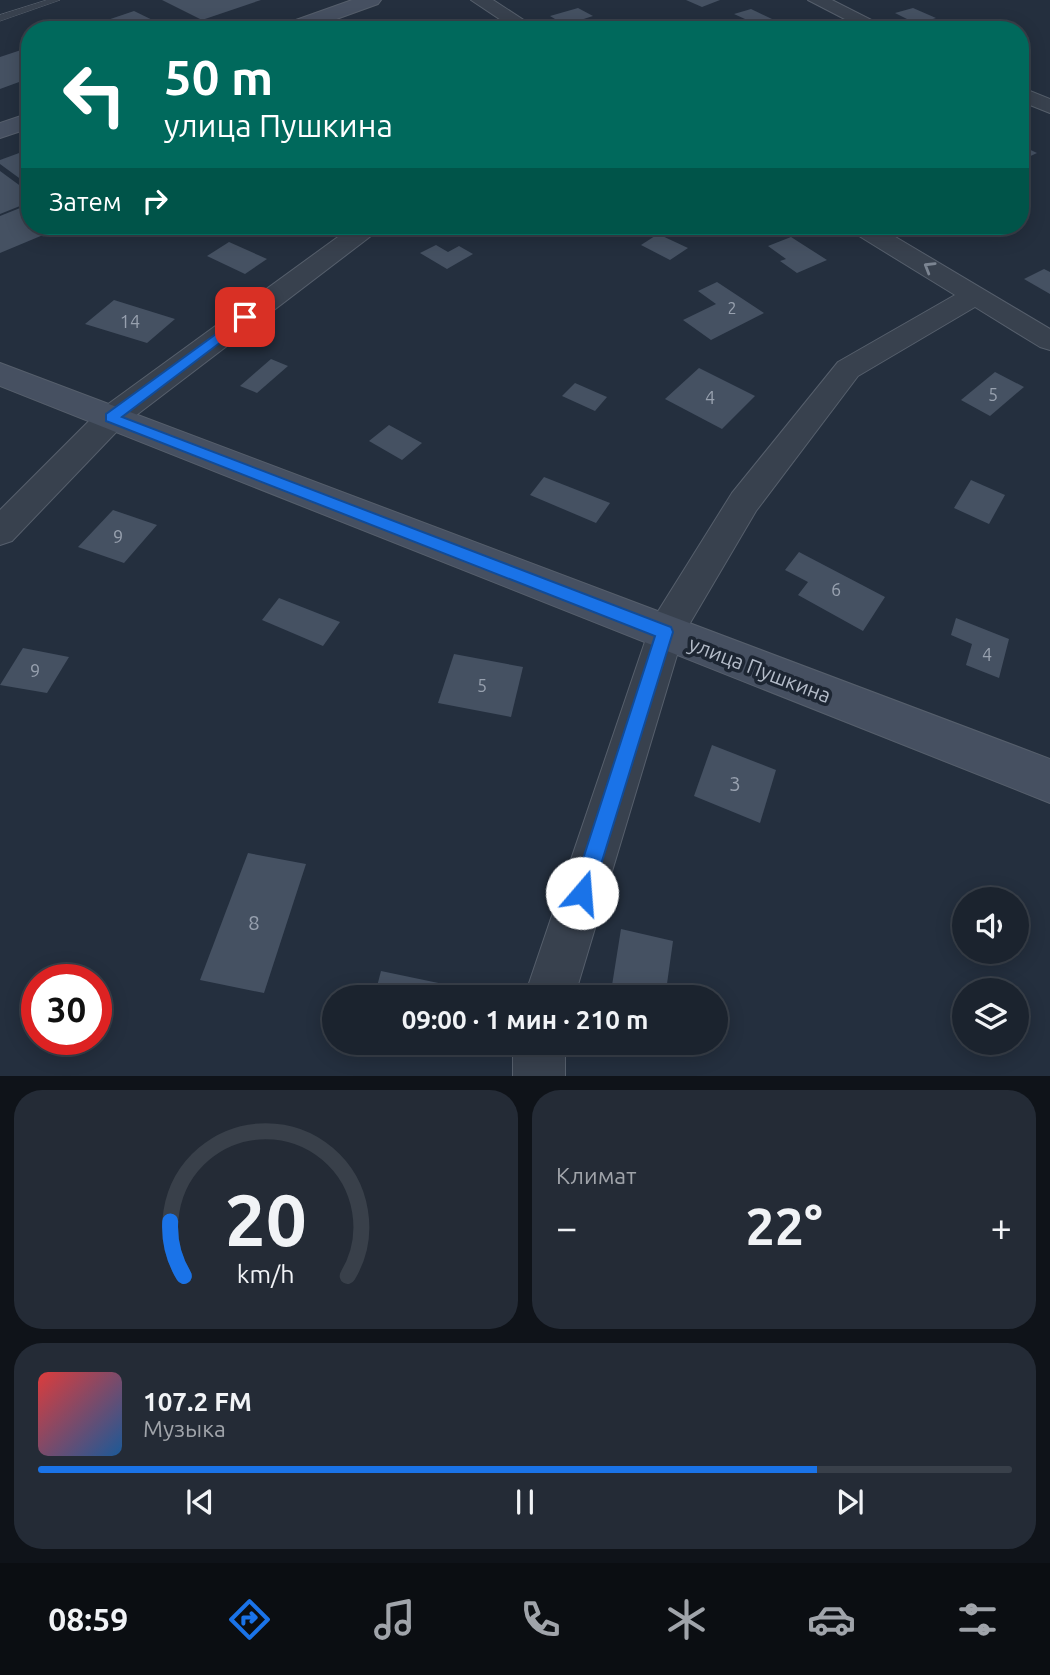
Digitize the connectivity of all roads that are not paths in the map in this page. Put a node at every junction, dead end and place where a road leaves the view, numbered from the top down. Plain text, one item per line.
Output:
1 (55, 0) edge
2 (371, 0) edge
3 (480, 0) edge
4 (817, 0) edge
5 (0, 18) edge
6 (312, 21) edge
7 (515, 21) edge
8 (862, 21) edge
9 (1029, 97) edge
10 (1050, 107) edge
11 (21, 123) edge
12 (0, 131) edge
13 (353, 235) edge
14 (875, 235) edge
15 (976, 295) junction
16 (1050, 341) edge
17 (0, 374) edge
18 (111, 418) junction
19 (0, 533) edge
20 (665, 632) junction
21 (1050, 781) edge
22 (553, 985) edge
23 (539, 1055) edge
24 (539, 1076) edge

1 - 5 lane
2 - 6 street
3 - 7 street
4 - 8 street
9 - 10 street
11 - 12 street
13 - 18 street
15 -> 14 street
15 - 16 street
15 - 20 street
17 - 18 street, улица Пушкина
18 - 19 street
18 - 20 street, улица Пушкина
20 - 21 street, улица Пушкина
20 - 22 street
23 - 24 street

